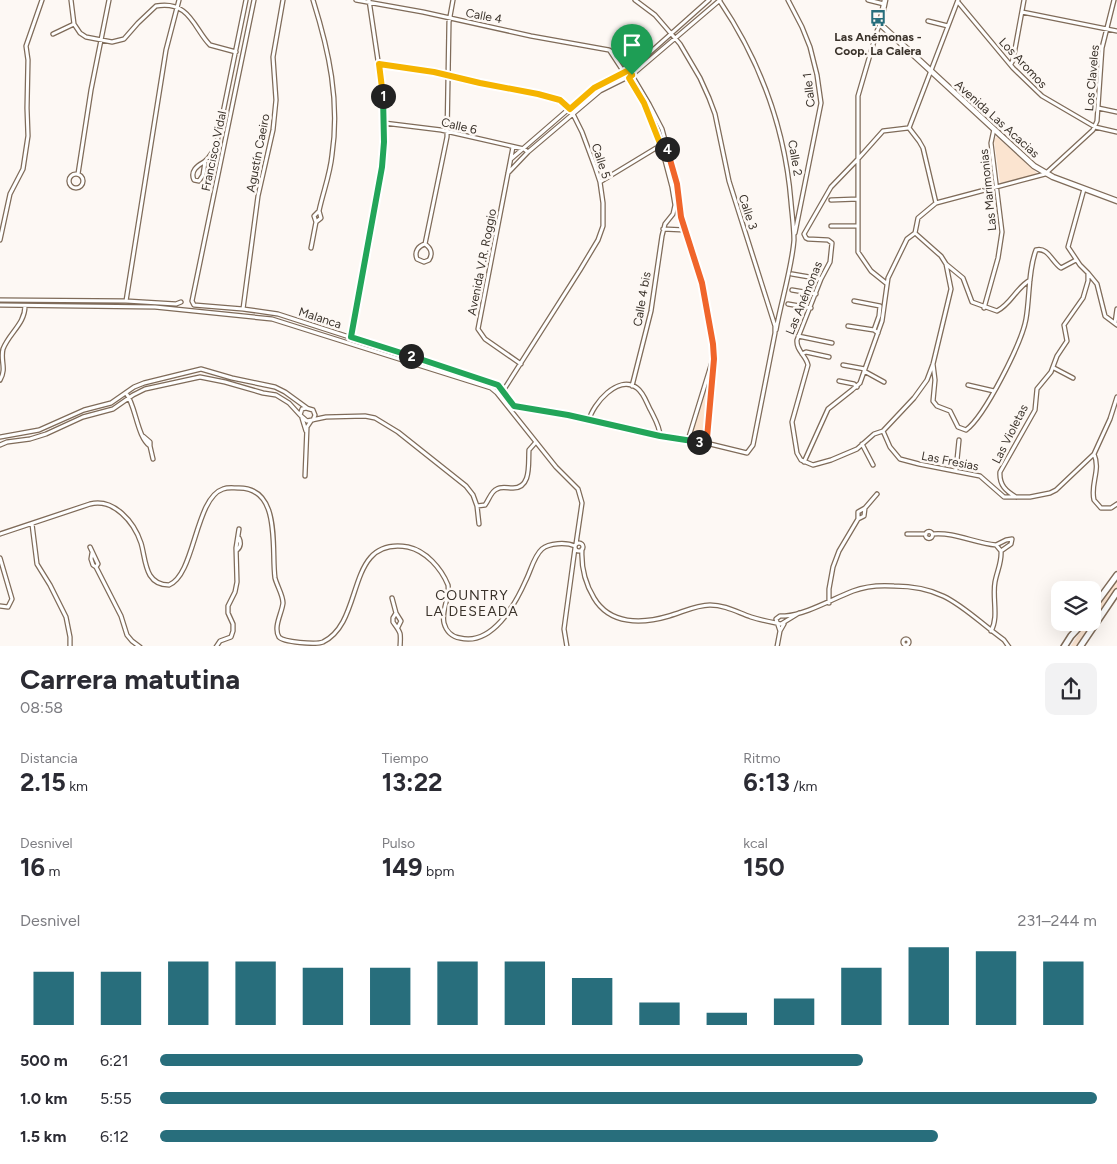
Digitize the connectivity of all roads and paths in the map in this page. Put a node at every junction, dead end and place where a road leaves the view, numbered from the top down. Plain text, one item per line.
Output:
1 (42, 0) edge
2 (71, 0) edge
3 (109, 0) edge
4 (246, 0) edge
5 (254, 0) edge
6 (283, 0) edge
7 (313, 0) edge
8 (356, 0) edge
9 (453, 0) edge
10 (635, 0) edge
11 (709, 0) edge
12 (720, 0) edge
13 (788, 0) edge
14 (868, 0) edge
15 (1024, 0) edge
16 (1114, 0) edge
17 (369, 1) edge
18 (958, 1) edge
19 (178, 2) edge
20 (885, 2) edge
21 (1022, 12) junction
22 (449, 18) junction
23 (928, 21) dead end
24 (74, 24) junction
25 (880, 24) junction
26 (948, 26) junction
27 (1106, 29) junction
28 (1117, 31) edge
29 (53, 34) dead end
30 (671, 34) junction
31 (676, 39) junction
32 (101, 41) junction
33 (236, 52) junction
34 (379, 64) junction
35 (1011, 64) junction
36 (931, 71) junction
37 (627, 72) junction
38 (448, 75) junction
39 (631, 76) junction
40 (1098, 108) junction
41 (570, 109) junction
42 (1117, 112) edge
43 (573, 114) junction
44 (384, 123) junction
45 (1095, 127) junction
46 (909, 128) junction
47 (994, 129) junction
48 (447, 132) junction
49 (1117, 132) edge
50 (666, 144) junction
51 (661, 146) junction
52 (513, 147) junction
53 (524, 149) junction
54 (528, 152) junction
55 (511, 159) junction
56 (858, 160) junction
57 (205, 162) junction
58 (508, 173) junction
59 (78, 174) junction
60 (1045, 174) junction
61 (600, 182) junction
62 (997, 187) junction
63 (1084, 189) junction
64 (858, 199) junction
65 (831, 200) dead end
66 (1117, 201) edge
67 (936, 203) junction
68 (319, 212) junction
69 (792, 212) junction
70 (799, 212) junction
71 (672, 217) junction
72 (681, 217) junction
73 (316, 222) junction
74 (831, 226) dead end
75 (857, 226) junction
76 (663, 229) junction
77 (685, 230) junction
78 (915, 232) junction
79 (0, 240) edge
80 (794, 240) junction
81 (425, 244) junction
82 (311, 248) dead end
83 (1076, 260) junction
84 (946, 264) junction
85 (1088, 273) junction
86 (792, 274) dead end
87 (821, 280) junction
88 (1030, 280) junction
89 (886, 283) junction
90 (792, 290) dead end
91 (816, 294) junction
92 (0, 300) edge
93 (126, 301) junction
94 (854, 301) dead end
95 (181, 302) dead end
96 (788, 304) dead end
97 (0, 305) edge
98 (194, 305) joint
99 (25, 306) junction
100 (811, 308) junction
101 (984, 308) junction
102 (1117, 308) edge
103 (242, 309) junction
104 (780, 311) junction
105 (770, 312) junction
106 (1116, 324) edge
107 (848, 326) dead end
108 (874, 330) junction
109 (776, 332) junction
110 (878, 333) junction
111 (798, 336) junction
112 (351, 337) junction
113 (832, 343) dead end
114 (802, 354) junction
115 (829, 357) dead end
116 (714, 359) junction
117 (521, 364) junction
118 (934, 364) junction
119 (843, 365) dead end
120 (1054, 368) junction
121 (864, 370) junction
122 (188, 373) junction
123 (1073, 378) dead end
124 (190, 379) junction
125 (0, 380) edge
126 (839, 380) dead end
127 (884, 382) dead end
128 (968, 385) dead end
129 (632, 386) junction
130 (857, 387) junction
131 (503, 391) junction
132 (995, 391) junction
133 (126, 393) junction
134 (1117, 397) edge
135 (130, 398) junction
136 (307, 408) junction
137 (313, 410) junction
138 (301, 416) junction
139 (326, 416) junction
140 (312, 420) junction
141 (589, 420) junction
142 (53, 425) junction
143 (56, 430) junction
144 (883, 431) junction
145 (307, 434) junction
146 (660, 436) junction
147 (0, 438) edge
148 (688, 440) junction
149 (959, 440) dead end
150 (536, 442) junction
151 (706, 443) junction
152 (862, 444) junction
153 (0, 445) edge
154 (749, 452) joint
155 (1094, 454) junction
156 (153, 459) dead end
157 (804, 462) junction
158 (873, 465) dead end
159 (956, 470) junction
160 (305, 476) dead end
161 (877, 494) dead end
162 (1016, 497) junction
163 (1117, 504) edge
164 (477, 506) junction
165 (865, 508) junction
166 (858, 520) junction
167 (32, 524) junction
168 (479, 524) dead end
169 (240, 529) dead end
170 (578, 532) junction
171 (0, 534) edge
172 (907, 534) dead end
173 (996, 545) junction
174 (90, 547) dead end
175 (577, 548) junction
176 (1001, 551) junction
177 (0, 558) edge
178 (1117, 575) edge
179 (1117, 592) edge
180 (1101, 597) edge
181 (392, 598) dead end
182 (829, 603) junction
183 (0, 606) edge
184 (396, 613) junction
185 (799, 613) junction
186 (785, 616) junction
187 (778, 617) junction
188 (762, 619) junction
189 (786, 622) junction
190 (778, 624) junction
191 (398, 627) junction
192 (780, 631) junction
193 (991, 631) junction
194 (1077, 631) edge
195 (909, 643) dead end
196 (70, 646) edge
197 (140, 646) edge
198 (216, 646) edge
199 (400, 646) edge
200 (566, 646) edge
201 (777, 646) edge
202 (914, 646) edge
203 (1009, 646) edge
204 (1066, 646) edge
205 (1080, 646) edge

1 - 79 street
2 - 24 street
3 - 32 street
4 - 33 street
5 - 98 street, Francisco Vidal
6 - 103 street, Agustín Caeiro
7 - 68 street
8 - 17 street, Calle 4
9 - 22 street
10 - 30 street, Calle 3
11 - 30 street
12 - 31 street
12 - 69 street, Calle 2
13 - 70 street, Calle 1
14 - 20 street
15 - 21 street
16 - 27 street, Los Claveles
17 - 22 street, Calle 4
17 - 34 street
18 - 26 street
18 - 35 street, Los Aromos
19 - 32 street
19 - 33 street
19 - 93 street
20 - 25 street
21 - 27 street
21 - 35 street
22 - 37 street, Calle 4
22 - 38 street
23 - 26 street
24 - 29 street
24 - 32 street
25 - 36 street, Avenida Las Acacias
25 - 56 street
26 - 36 street
27 - 28 street
27 - 40 street, Los Claveles
30 - 31 street, Calle 3
30 - 37 street
31 - 39 street
31 - 105 street, Calle 3
32 - 59 street
33 - 57 street
34 - 38 street, Calle 5
34 - 44 street
35 - 45 street, Los Aromos
36 - 46 street
36 - 47 street, Avenida Las Acacias
37 - 39 street, Calle 4
37 - 41 street
38 - 41 street, Calle 5
38 - 48 street
39 - 43 street
39 - 50 street, Calle 4
39 - 51 street, Calle 4
40 - 42 street
40 - 45 street, Los Claveles
41 - 43 street, Calle 5
41 - 53 street
43 - 54 street
43 - 61 street, Calle 5
44 - 48 street, Calle 6
44 - 112 street
45 - 49 street, Los Aromos
45 - 60 street, Los Claveles
46 - 56 street
46 - 67 street
47 - 60 street, Avenida Las Acacias
47 - 62 street, Las Marimonias
48 - 52 street, Calle 6
48 - 81 street
50 - 51 street
50 - 72 street, Calle 4
51 - 61 street
51 - 71 street, Calle 4
52 - 53 street, Calle 6
52 - 55 street, Avenida V.R. Roggio
53 - 54 street, Calle 6
53 - 55 street
54 - 58 street
55 - 58 street, Avenida V.R. Roggio
56 - 64 street
56 - 87 street, Las Anémonas
57 - 57 street
58 - 117 street, Avenida V.R. Roggio
59 - 59 street
60 - 62 street, Los Claveles
60 - 63 street, Avenida Las Acacias
61 - 117 street, Calle 5
62 - 67 street, Los Claveles
62 - 101 street, Las Marimonias
63 - 66 street, Avenida Las Acacias
63 - 83 street
64 - 65 street
64 - 75 street
67 - 78 street
68 - 73 street
68 - 73 street
69 - 70 street
69 - 80 street, Calle 2
70 - 80 street, Calle 1
71 - 72 street
71 - 76 street, Calle 4 bis
72 - 77 street, Calle 4
73 - 82 street
74 - 75 street
75 - 89 street
76 - 77 street
76 - 129 street, Calle 4 bis
77 - 116 street, Calle 4
78 - 84 street
78 - 89 street
80 - 104 street, Calle 2
81 - 81 street
83 - 85 street
83 - 88 street
84 - 101 street
84 - 118 street
85 - 106 street
85 - 120 street, Las Violetas
86 - 87 street
87 - 91 street, Las Anémonas
88 - 101 street
88 - 132 street
89 - 110 street
90 - 91 street
91 - 100 street, Las Anémonas
92 - 93 street
93 - 95 street
94 - 108 street
96 - 100 street
97 - 99 street
98 - 103 street, Malanca
99 - 125 street
99 - 150 street
100 - 111 street, Las Anémonas
102 - 106 street
103 - 112 street, Malanca
104 - 105 street
104 - 109 street, Calle 2
105 - 109 street, Calle 3
107 - 108 street
108 - 110 street
109 - 154 street, Calle 3
110 - 121 street
111 - 113 street
111 - 114 street, Las Anémonas
112 - 131 street, Malanca
114 - 115 street
114 - 157 street, Las Anémonas
116 - 148 street, Calle 4
116 - 151 street, Calle 4
117 - 131 street, Calle 5
118 - 132 street
118 - 144 street
119 - 121 street
120 - 123 street
120 - 162 street, Las Violetas
121 - 127 street
121 - 130 street
122 - 124 street
122 - 133 street
122 - 136 street
124 - 135 street
124 - 138 street
126 - 130 street
128 - 132 street
129 - 141 street
129 - 146 street
130 - 157 street
131 - 141 street, Malanca
133 - 135 street
133 - 142 street
134 - 155 street, Las Fresias
135 - 143 street
135 - 156 street
136 - 137 street
136 - 138 street
137 - 139 street
137 - 140 street
138 - 140 street
138 - 145 street
139 - 140 street
139 - 164 street
140 - 145 street
141 - 146 street, Malanca
142 - 143 street
142 - 147 street
143 - 153 street
144 - 152 street
144 - 159 street, Las Fresias
145 - 160 street
146 - 148 street, Malanca
148 - 151 street, Malanca
149 - 159 street
150 - 164 street
150 - 170 street
151 - 154 street, Malanca
152 - 157 street
152 - 158 street
155 - 162 street, Las Fresias
155 - 163 street
159 - 162 street, Las Fresias
161 - 165 street
164 - 168 street
165 - 166 street
165 - 166 street
166 - 182 street
167 - 171 street
167 - 175 street
167 - 196 street
169 - 198 street
170 - 175 street
170 - 175 street
172 - 173 street
173 - 176 street
173 - 176 street
174 - 197 street
175 - 188 street
175 - 200 street
176 - 193 street
177 - 183 street
178 - 180 main road
179 - 205 main road
181 - 184 street
182 - 185 street
182 - 193 street
184 - 191 street
184 - 191 street
185 - 186 street
185 - 189 street
186 - 187 street
186 - 189 street
187 - 188 street
187 - 190 street
188 - 190 street
189 - 190 street
189 - 192 street
190 - 192 street
191 - 199 street
192 - 201 street
193 - 203 street
194 - 204 main road
195 - 202 street

